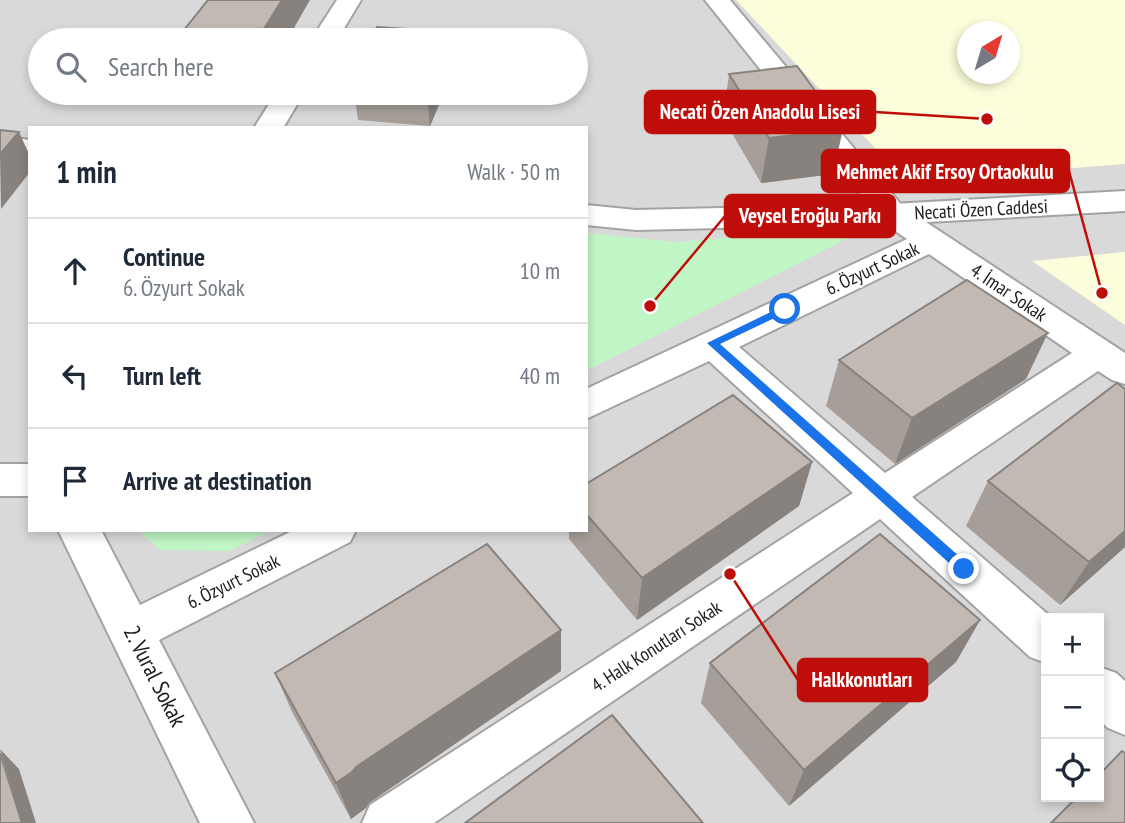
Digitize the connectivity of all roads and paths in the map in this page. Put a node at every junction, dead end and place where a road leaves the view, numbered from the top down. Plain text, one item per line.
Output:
1 (350, 0) edge
2 (717, 0) edge
3 (332, 28) edge
4 (282, 105) edge
5 (269, 126) edge
6 (0, 145) edge
7 (28, 149) edge
8 (1125, 201) edge
9 (892, 214) junction
10 (588, 215) edge
11 (931, 240) junction
12 (712, 343) junction
13 (1112, 362) edge
14 (588, 404) edge
15 (0, 480) edge
16 (28, 480) edge
17 (883, 496) junction
18 (80, 532) edge
19 (331, 532) edge
20 (132, 631) junction
21 (1041, 638) edge
22 (1104, 693) edge
23 (1125, 712) edge
24 (228, 823) edge
25 (388, 823) edge

1 - 3 street
2 - 9 street, 4. İmar Sokak
4 - 5 street
6 - 7 street
8 - 9 street, Necati Özen Caddesi
9 - 10 street, Necati Özen Caddesi
9 - 11 street, 4. İmar Sokak
11 - 12 street, 6. Özyurt Sokak
11 - 13 street, 4. İmar Sokak
12 - 14 street, 6. Özyurt Sokak
12 - 17 street
13 - 17 street, 4. Halk Konutları Sokak
15 - 16 street
17 - 21 street
17 - 25 street, 4. Halk Konutları Sokak
18 - 20 street, 2. Vural Sokak
19 - 20 street, 6. Özyurt Sokak
20 - 24 street, 2. Vural Sokak
22 - 23 street

